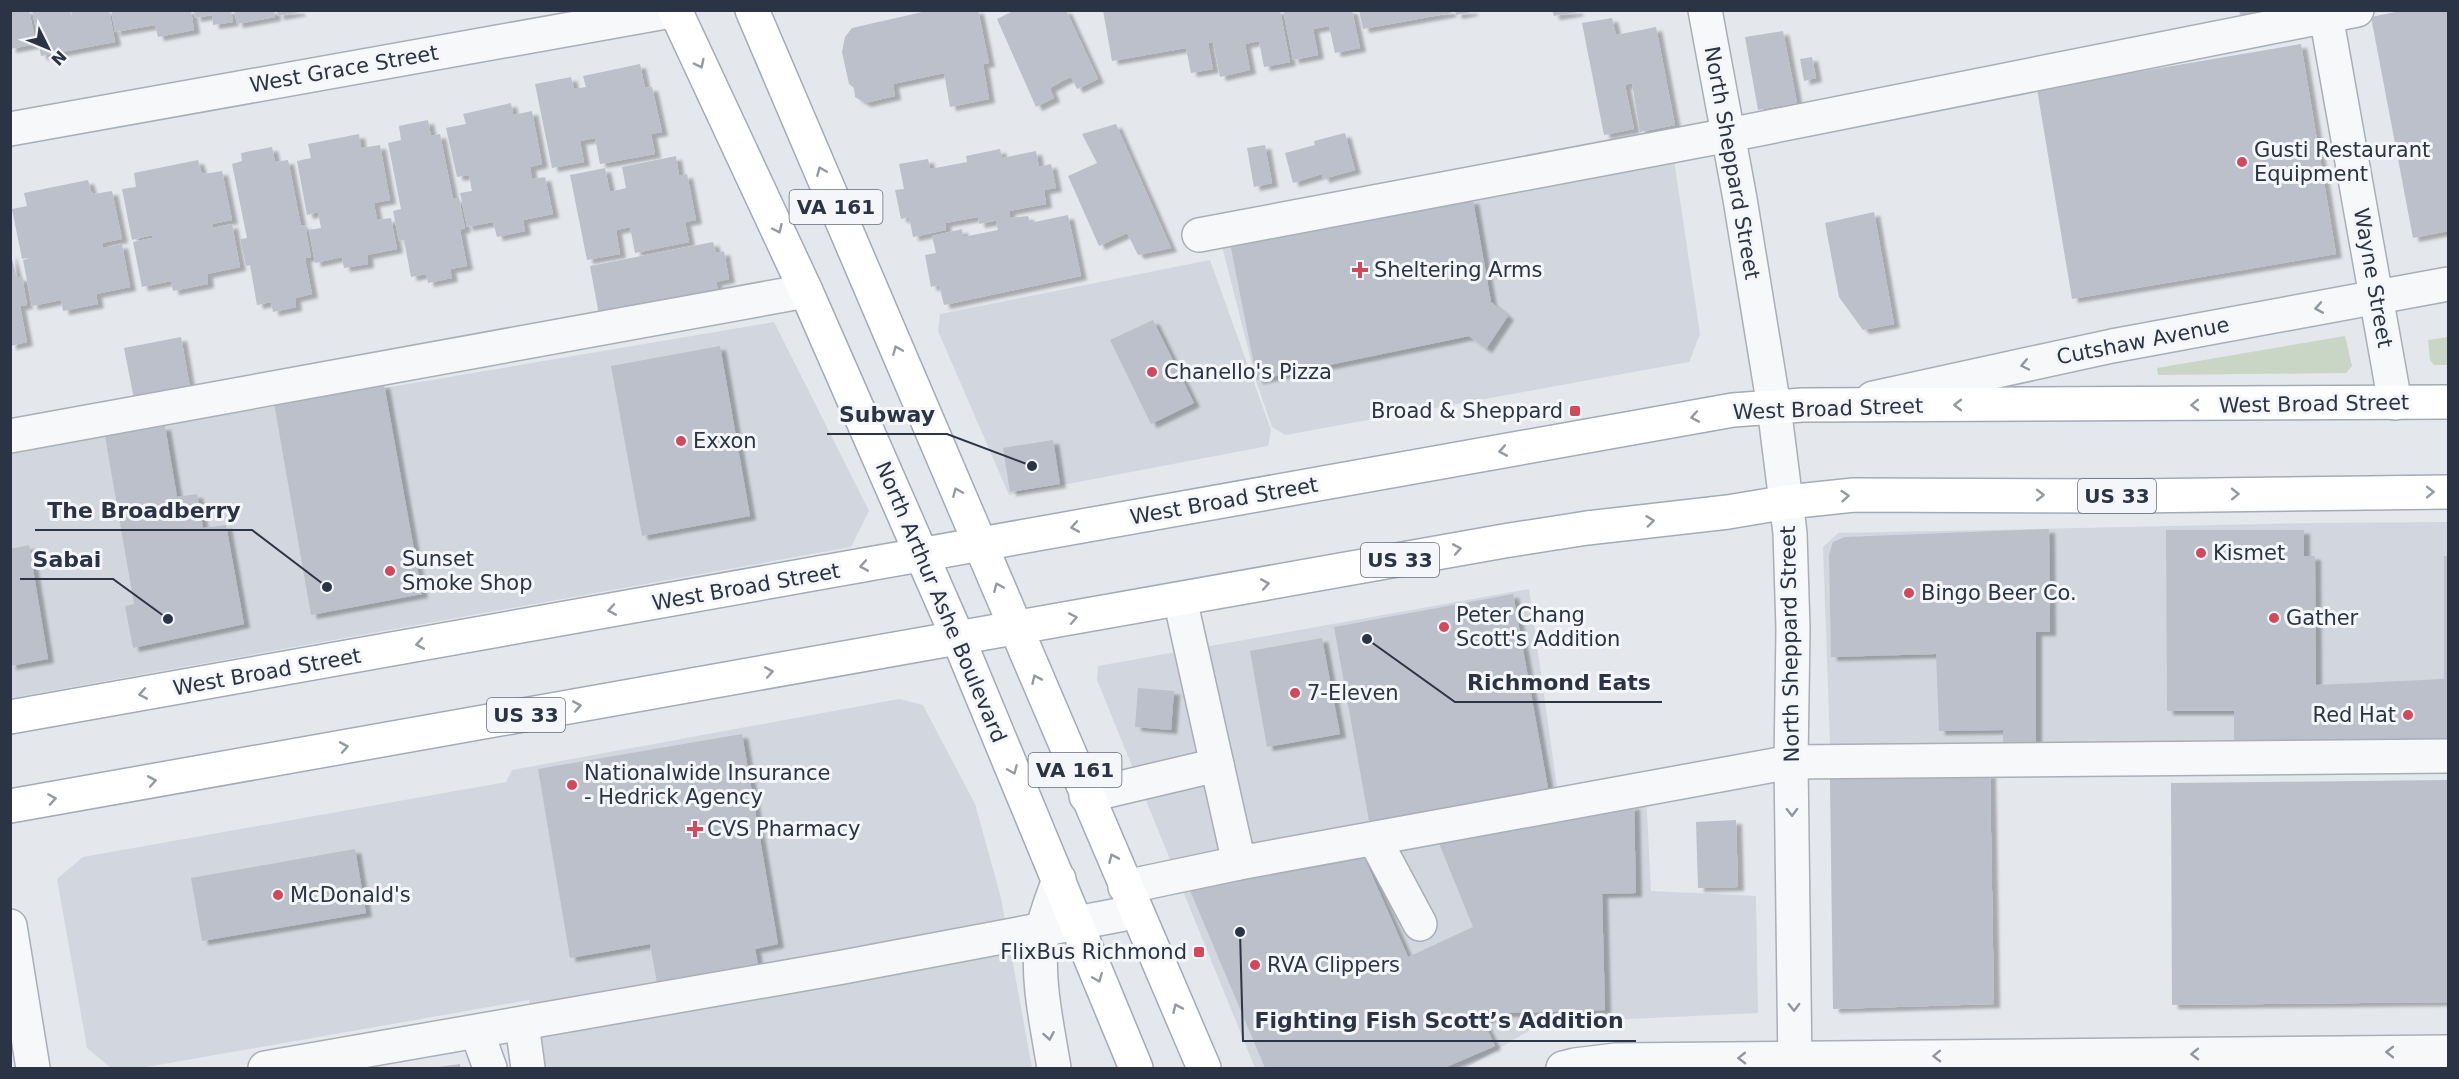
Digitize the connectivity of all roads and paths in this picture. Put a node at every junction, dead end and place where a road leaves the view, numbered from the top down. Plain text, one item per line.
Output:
1 (752, 10) edge
2 (1705, 10) edge
3 (675, 11) edge
4 (2336, 13) edge
5 (10, 129) edge
6 (1729, 135) junction
7 (1199, 235) dead end
8 (2448, 284) edge
9 (806, 291) junction
10 (2377, 298) junction
11 (2448, 402) edge
12 (2395, 403) junction
13 (1839, 405) junction
14 (1774, 407) junction
15 (10, 436) edge
16 (2448, 492) edge
17 (1787, 502) junction
18 (980, 546) junction
19 (921, 556) junction
20 (1180, 599) junction
21 (1015, 628) junction
22 (958, 638) junction
23 (10, 717) edge
24 (2448, 756) edge
25 (1791, 762) junction
26 (1217, 765) junction
27 (1086, 796) junction
28 (10, 806) edge
29 (1375, 840) junction
30 (1239, 863) junction
31 (1059, 879) junction
32 (1130, 899) junction
33 (1076, 924) junction
34 (1420, 924) dead end
35 (10, 926) edge
36 (1042, 931) junction
37 (522, 1024) junction
38 (477, 1032) junction
39 (2448, 1052) edge
40 (1984, 1062) edge
41 (1794, 1063) edge
42 (1194, 1066) edge
43 (33, 1068) edge
44 (265, 1068) edge
45 (490, 1068) edge
46 (528, 1068) edge
47 (1054, 1068) edge
48 (1136, 1068) edge
49 (1563, 1068) edge

18 -> 1 main road, VA 161
2 - 6 street, North Sheppard Street
3 - 5 street, West Grace Street
3 -> 9 main road, North Arthur Ashe Boulevard / VA 161
4 - 6 street
4 - 10 street, Wayne Street
6 - 7 street
6 - 14 street, North Sheppard Street
8 - 10 street, Cutshaw Avenue
9 - 15 street
9 - 19 main road, North Arthur Ashe Boulevard / VA 161
10 - 12 street, Wayne Street
10 -> 13 street, Cutshaw Avenue
11 - 12 main road, West Broad Street
12 -> 13 main road, West Broad Street
13 - 14 main road, West Broad Street
14 - 17 street, North Sheppard Street
14 -> 18 main road, West Broad Street
17 -> 16 main road, US 33
20 -> 17 main road, US 33
17 - 25 street, North Sheppard Street
18 - 19 main road, West Broad Street
21 -> 18 main road, VA 161
19 - 22 main road, North Arthur Ashe Boulevard / VA 161
19 -> 23 main road, West Broad Street
21 -> 20 main road, US 33
20 - 26 street
21 - 22 main road, US 33
27 -> 21 main road, VA 161
28 -> 22 main road, US 33
22 -> 31 main road, North Arthur Ashe Boulevard / VA 161
24 - 25 street
25 - 29 street
25 -> 41 street, North Sheppard Street
26 - 27 street
26 - 30 street
32 -> 27 main road, VA 161
29 - 30 street
29 - 34 street
30 - 32 street
31 - 33 main road, North Arthur Ashe Boulevard / VA 161
31 - 36 street
32 - 33 street
42 -> 32 main road, VA 161
33 - 36 street
33 -> 48 main road, North Arthur Ashe Boulevard / VA 161
35 - 43 street
36 - 37 street
36 -> 47 street
37 - 38 street
37 - 46 street
38 - 44 street
38 - 45 street
39 -> 40 street
40 -> 41 street
41 -> 49 street

